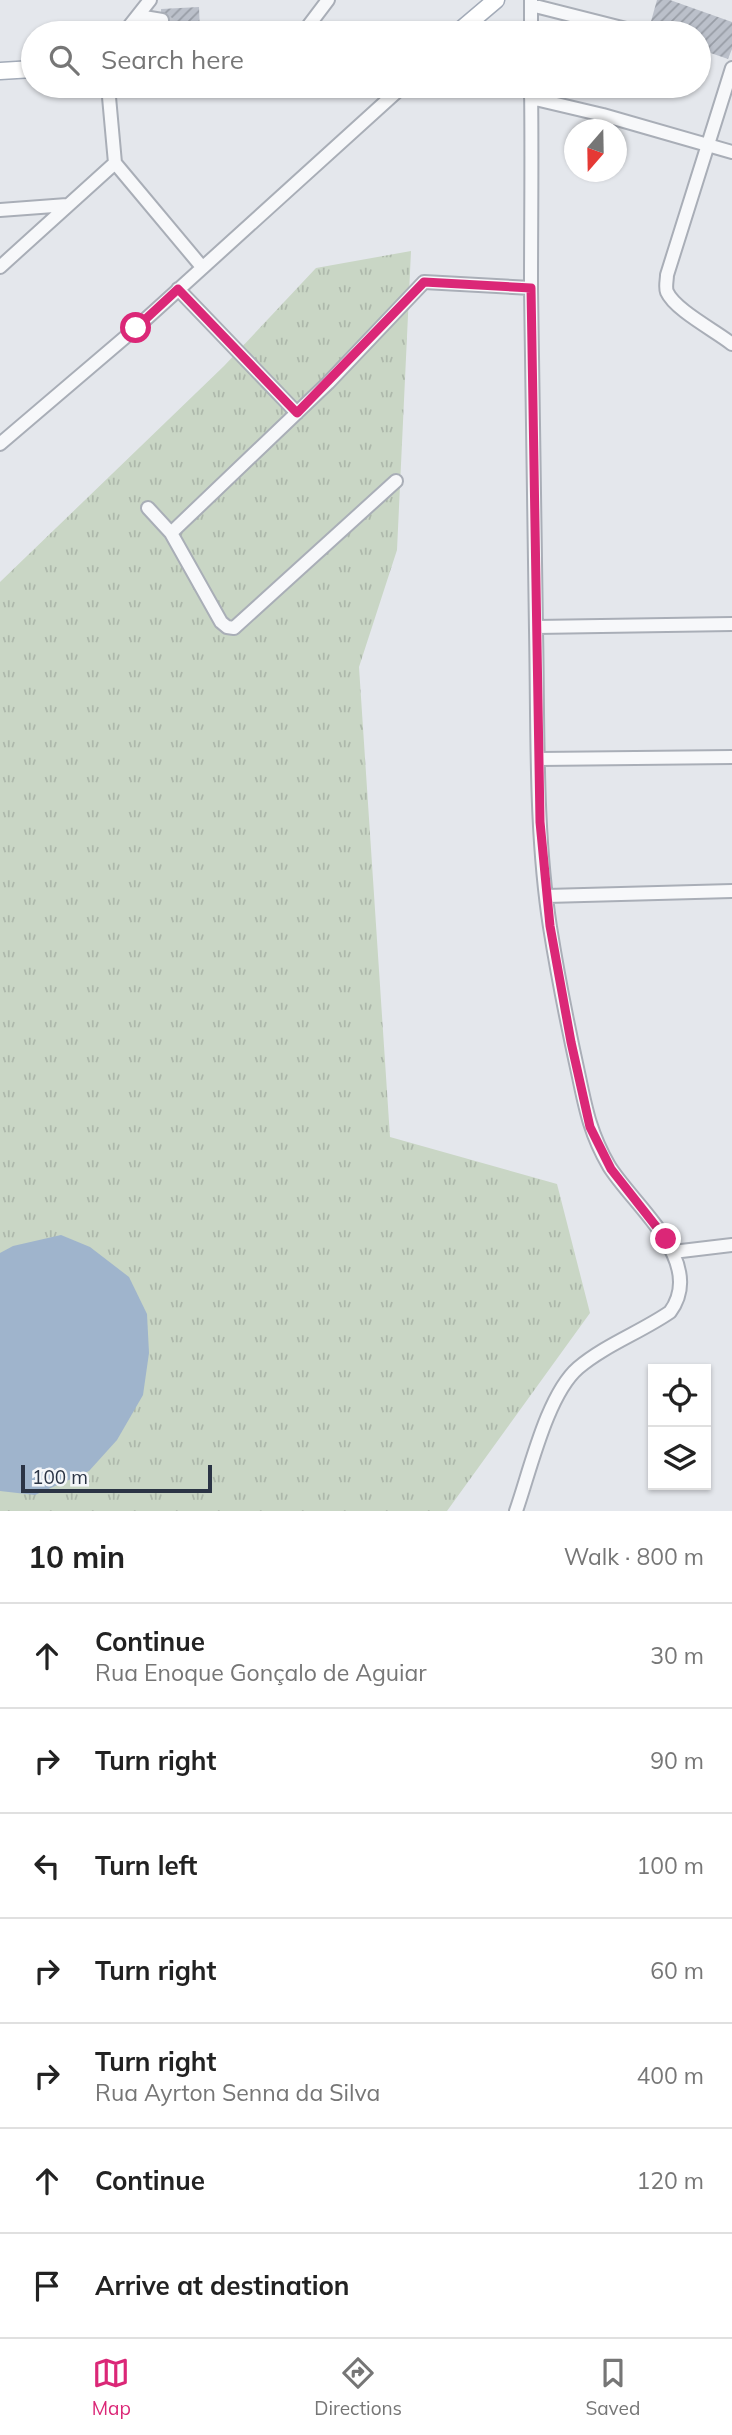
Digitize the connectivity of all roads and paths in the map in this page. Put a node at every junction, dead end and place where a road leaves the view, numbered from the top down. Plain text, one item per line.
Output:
1 (150, 0) edge
2 (328, 0) edge
3 (496, 0) edge
4 (531, 3) edge
5 (138, 16) junction
6 (162, 20) tunnel mouth
7 (134, 21) edge
8 (312, 21) edge
9 (471, 21) edge
10 (531, 21) edge
11 (597, 21) edge
12 (732, 68) edge
13 (21, 70) edge
14 (0, 71) edge
15 (109, 98) edge
16 (390, 98) edge
17 (531, 98) edge
18 (550, 98) edge
19 (708, 145) junction
20 (732, 152) edge
21 (115, 163) junction
22 (67, 205) junction
23 (0, 210) edge
24 (0, 267) edge
25 (202, 267) junction
26 (531, 288) junction
27 (178, 289) junction
28 (732, 344) edge
29 (297, 413) junction
30 (0, 444) edge
31 (396, 481) dead end
32 (148, 508) dead end
33 (171, 533) junction
34 (732, 624) edge
35 (536, 628) junction
36 (732, 757) edge
37 (539, 758) junction
38 (732, 891) edge
39 (547, 896) junction
40 (732, 1245) edge
41 (673, 1252) junction
42 (516, 1511) edge

1 - 5 street
2 - 8 street
3 - 9 main road
4 - 10 street
4 - 11 street
5 - 6 street
5 - 7 street
12 - 19 street
13 - 14 main road
15 - 21 street
16 - 25 street
17 - 26 street
18 - 19 street
19 - 20 street
19 - 28 street
21 - 22 street
21 - 25 street
22 - 23 street
22 - 24 street
25 - 27 street
26 - 29 street
26 - 35 street
27 - 29 street
27 - 30 street
29 - 33 street
31 - 33 street
32 - 33 street
34 - 35 street
35 - 37 street
36 - 37 street
37 - 39 street
38 - 39 street
39 - 41 street
40 - 41 street
41 - 42 street

